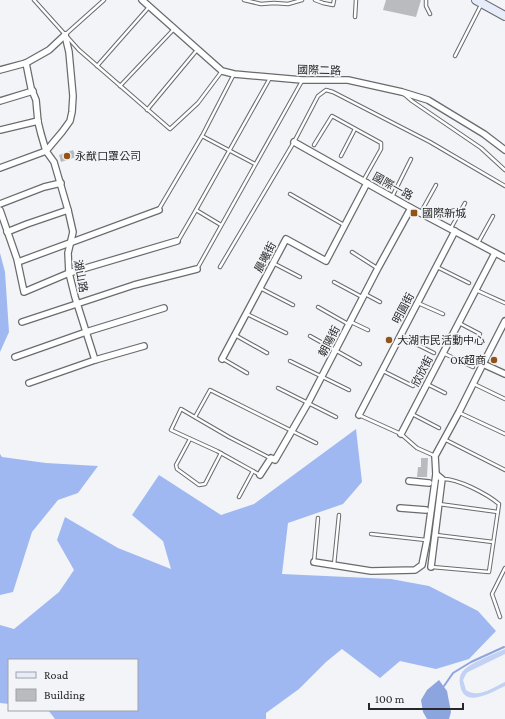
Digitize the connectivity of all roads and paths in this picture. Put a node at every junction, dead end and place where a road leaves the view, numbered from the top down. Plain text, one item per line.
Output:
1 (34, 0) edge
2 (104, 0) edge
3 (142, 0) edge
4 (244, 0) edge
5 (302, 0) edge
6 (315, 0) edge
7 (334, 0) edge
8 (356, 0) edge
9 (426, 0) edge
10 (479, 2) edge
11 (149, 7) junction
12 (430, 14) dead end
13 (505, 16) edge
14 (355, 17) dead end
15 (174, 29) junction
16 (65, 35) junction
17 (198, 50) junction
18 (455, 56) dead end
19 (26, 63) junction
20 (97, 66) junction
21 (0, 70) edge
22 (222, 71) junction
23 (234, 74) junction
24 (270, 77) junction
25 (302, 80) junction
26 (120, 86) junction
27 (33, 91) junction
28 (402, 92) junction
29 (0, 101) edge
30 (147, 110) junction
31 (38, 121) junction
32 (356, 128) junction
33 (0, 130) edge
34 (202, 136) junction
35 (294, 142) junction
36 (314, 145) dead end
37 (229, 150) junction
38 (505, 150) edge
39 (46, 151) junction
40 (341, 156) dead end
41 (411, 159) dead end
42 (255, 164) junction
43 (0, 168) edge
44 (505, 170) edge
45 (365, 182) junction
46 (61, 183) junction
47 (436, 185) dead end
48 (505, 186) edge
49 (290, 194) dead end
50 (392, 197) junction
51 (465, 203) dead end
52 (0, 204) edge
53 (412, 208) junction
54 (0, 210) edge
55 (68, 210) junction
56 (159, 210) joint
57 (196, 210) junction
58 (421, 213) junction
59 (493, 216) dead end
60 (222, 225) junction
61 (344, 225) junction
62 (453, 230) junction
63 (7, 232) junction
64 (177, 241) joint
65 (71, 242) junction
66 (478, 244) junction
67 (352, 252) dead end
68 (495, 253) junction
69 (505, 258) edge
70 (18, 262) junction
71 (273, 263) junction
72 (220, 267) dead end
73 (436, 267) junction
74 (378, 268) junction
75 (197, 269) joint
76 (69, 274) junction
77 (300, 277) dead end
78 (334, 282) dead end
79 (468, 284) dead end
80 (260, 288) junction
81 (476, 290) junction
82 (363, 296) junction
83 (380, 302) dead end
84 (417, 303) junction
85 (505, 303) edge
86 (77, 304) junction
87 (293, 305) dead end
88 (318, 307) dead end
89 (164, 308) dead end
90 (246, 314) junction
91 (444, 314) dead end
92 (505, 321) edge
93 (22, 322) dead end
94 (350, 323) junction
95 (459, 323) junction
96 (368, 330) dead end
97 (86, 332) junction
98 (286, 333) dead end
99 (480, 334) dead end
100 (235, 335) junction
101 (310, 336) dead end
102 (400, 336) junction
103 (144, 346) dead end
104 (335, 350) junction
105 (267, 352) dead end
106 (434, 353) dead end
107 (443, 353) junction
108 (15, 357) dead end
109 (222, 359) joint
110 (96, 360) junction
111 (290, 361) dead end
112 (360, 364) dead end
113 (483, 364) junction
114 (472, 367) dead end
115 (382, 370) junction
116 (247, 373) dead end
117 (505, 374) edge
118 (321, 377) junction
119 (29, 383) dead end
120 (427, 384) junction
121 (473, 384) junction
122 (413, 386) dead end
123 (278, 388) dead end
124 (349, 390) dead end
125 (445, 393) dead end
126 (505, 399) edge
127 (308, 403) junction
128 (459, 412) junction
129 (411, 414) junction
130 (359, 415) joint
131 (195, 417) junction
132 (336, 417) dead end
133 (439, 428) dead end
134 (292, 432) junction
135 (401, 434) junction
136 (505, 434) edge
137 (190, 439) junction
138 (444, 439) junction
139 (316, 444) dead end
140 (221, 453) junction
141 (435, 456) junction
142 (271, 458) junction
143 (505, 470) edge
144 (253, 471) junction
145 (436, 474) junction
146 (260, 475) joint
147 (442, 479) junction
148 (409, 481) dead end
149 (429, 483) dead end
150 (239, 496) dead end
151 (439, 504) junction
152 (400, 508) dead end
153 (426, 510) dead end
154 (498, 512) junction
155 (339, 515) dead end
156 (318, 518) dead end
157 (371, 534) dead end
158 (435, 535) junction
159 (427, 540) junction
160 (494, 542) junction
161 (314, 562) joint
162 (334, 566) junction
163 (431, 567) joint
164 (505, 568) edge
165 (500, 617) dead end

1 - 16 lane
2 - 16 lane
3 - 11 street, 國際二路
4 - 5 lane
6 - 7 lane
8 - 14 lane
9 - 12 lane
10 - 13 street
10 - 18 lane
11 - 15 street, 國際二路
11 - 20 lane
15 - 17 street, 國際二路
15 - 26 lane
16 - 19 street
16 - 20 lane
16 - 39 street
17 - 22 street, 國際二路
17 - 30 lane
19 - 21 street
19 - 27 street, 湖山路
20 - 26 lane
22 - 23 street, 國際二路
22 - 30 lane
23 - 24 street, 國際二路
23 - 34 lane
24 - 25 street, 國際二路
24 - 37 lane
25 - 28 street, 國際二路
25 - 42 lane
26 - 30 lane
27 - 29 street
27 - 31 street, 湖山路
28 - 38 street, 國際二路
28 - 44 lane
31 - 33 street
31 - 39 street, 湖山路
32 - 36 lane
32 - 40 lane
32 - 45 lane
34 - 37 lane
34 - 56 lane
35 - 45 street, 國際一路
35 - 48 lane
35 - 72 lane
37 - 42 lane
37 - 57 lane
39 - 43 street
39 - 46 street, 湖山路
41 - 50 lane
42 - 60 lane
45 - 50 street, 國際一路
45 - 61 street, 晨曦街
46 - 52 street
46 - 55 street, 湖山路
47 - 58 lane
49 - 61 lane
50 - 53 street, 國際一路
51 - 62 lane
53 - 58 street, 國際一路
53 - 74 street, 朝陽街
54 - 63 street
55 - 63 street
55 - 65 street, 湖山路
56 - 65 street
57 - 60 lane
57 - 64 lane
58 - 62 street, 國際一路
59 - 66 lane
60 - 75 lane
61 - 71 street, 晨曦街
62 - 66 street, 國際一路
62 - 73 street, 明圓街
63 - 70 street
64 - 76 street
65 - 70 street
65 - 76 street, 湖山路
66 - 68 street, 國際一路
67 - 74 lane
68 - 69 street, 國際一路
68 - 81 street, 欣欣街
70 - 76 street
71 - 77 lane
71 - 80 street, 晨曦街
73 - 79 lane
73 - 84 street, 明圓街
74 - 82 street, 朝陽街
75 - 86 street
76 - 86 street, 湖山路
78 - 82 lane
80 - 87 lane
80 - 90 street, 晨曦街
81 - 85 lane
81 - 95 street, 欣欣街
82 - 83 lane
82 - 94 street, 朝陽街
84 - 91 lane
84 - 102 street, 明圓街
86 - 93 street
86 - 97 street, 湖山路
88 - 94 lane
89 - 97 street
90 - 98 lane
90 - 100 street, 晨曦街
92 - 113 street
94 - 96 lane
94 - 104 street, 朝陽街
95 - 99 lane
95 - 107 street, 欣欣街
97 - 108 street
97 - 110 street, 湖山路
100 - 105 lane
100 - 109 street, 晨曦街
101 - 104 lane
102 - 106 lane
102 - 115 street, 明圓街
103 - 110 street
104 - 112 lane
104 - 118 street, 朝陽街
107 - 114 lane
107 - 120 street, 欣欣街
109 - 116 lane
110 - 119 street
111 - 118 lane
113 - 117 street
113 - 121 street
115 - 122 lane
115 - 130 street, 明圓街
118 - 124 lane
118 - 127 street, 朝陽街
120 - 125 lane
120 - 129 street, 欣欣街
121 - 126 lane
121 - 128 street
123 - 127 lane
127 - 132 lane
127 - 134 street, 朝陽街
128 - 136 lane
128 - 138 street
129 - 133 lane
129 - 135 street, 欣欣街
130 - 135 lane
131 - 134 lane
131 - 137 lane
131 - 142 lane
134 - 139 lane
134 - 142 street, 朝陽街
135 - 141 lane
137 - 140 lane
137 - 140 lane
138 - 141 street
138 - 143 lane
140 - 144 lane
141 - 145 street
142 - 146 street, 朝陽街
144 - 146 lane
144 - 150 lane
145 - 147 street
145 - 159 street
147 - 151 street
147 - 154 lane
148 - 149 street
151 - 154 lane
151 - 158 street
152 - 153 street
154 - 160 lane
155 - 162 lane
156 - 161 lane
157 - 159 lane
158 - 160 lane
158 - 163 street
159 - 162 street
160 - 163 lane
161 - 162 street
164 - 165 lane

